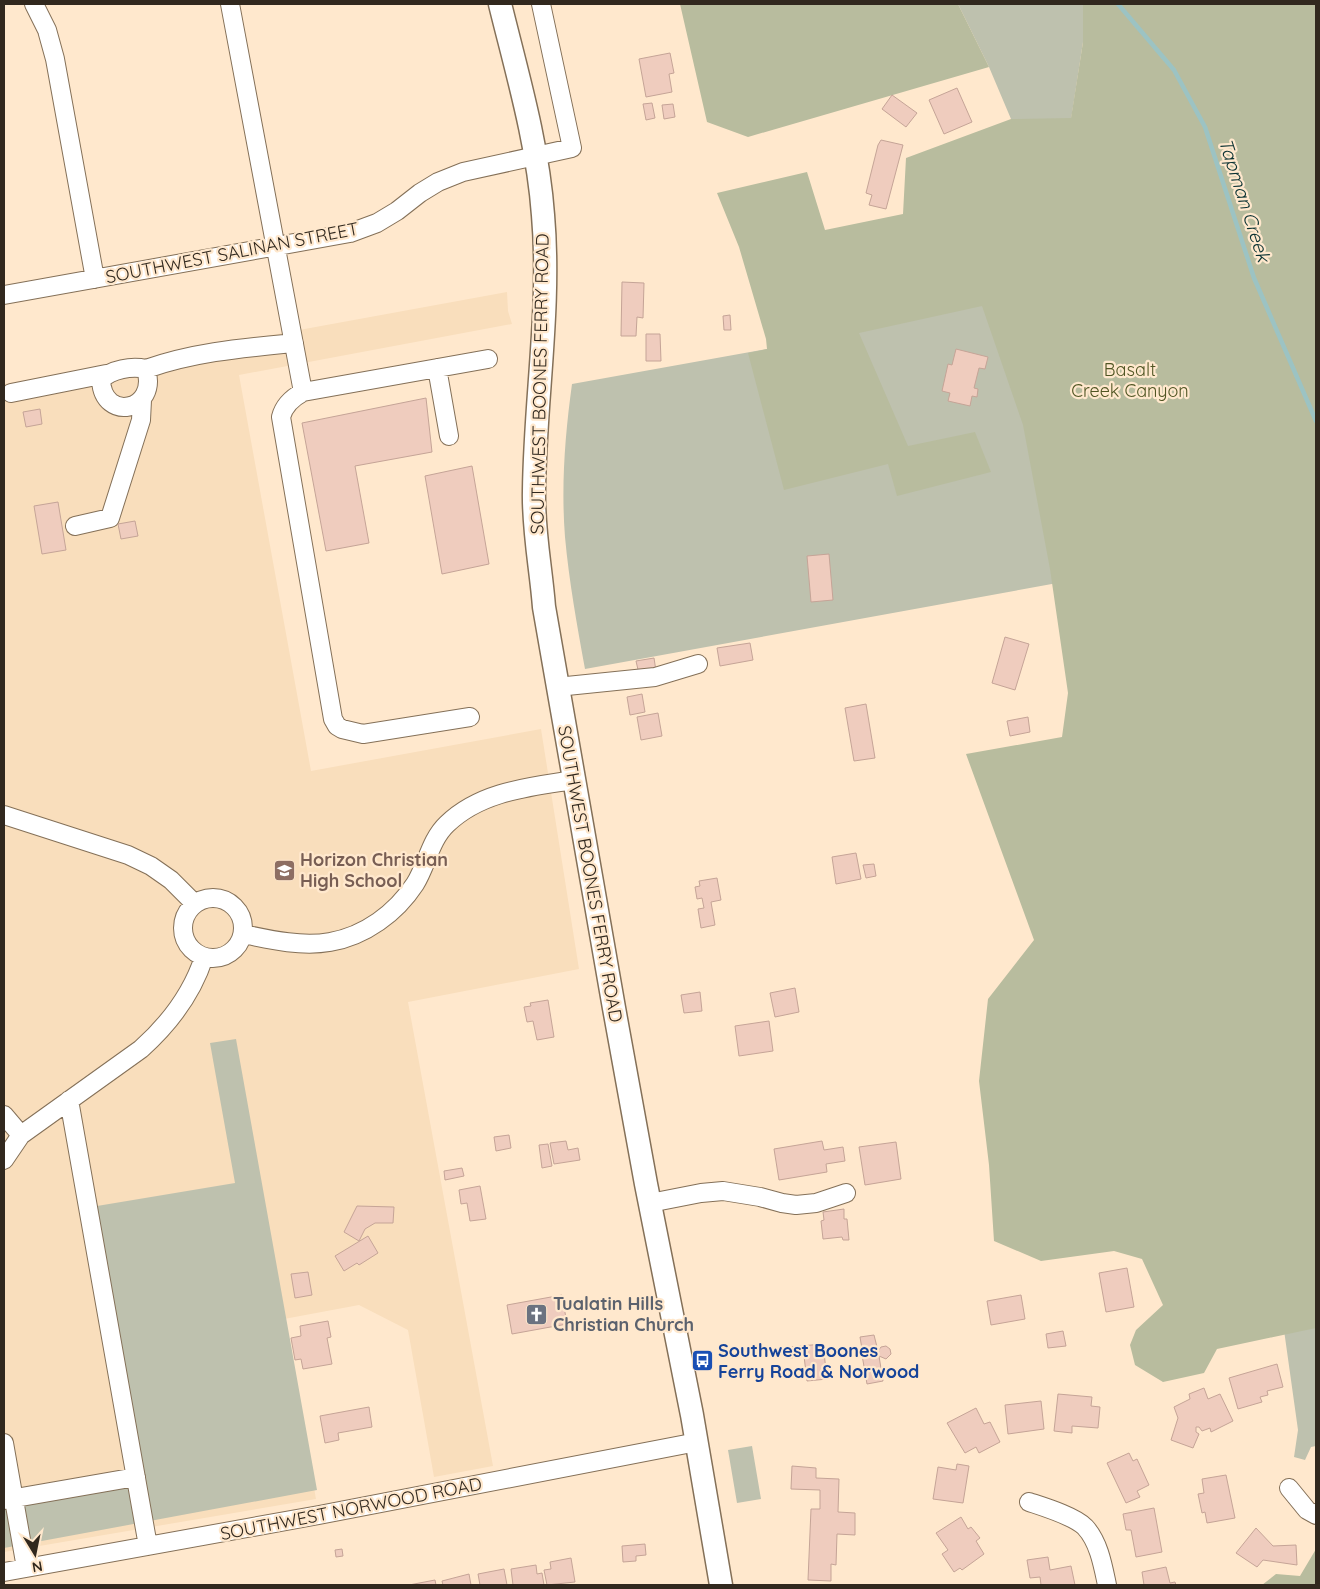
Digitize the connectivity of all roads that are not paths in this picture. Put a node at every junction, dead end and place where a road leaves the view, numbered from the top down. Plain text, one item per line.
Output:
1 (34, 4) edge
2 (230, 4) edge
3 (500, 4) edge
4 (541, 4) edge
5 (535, 156) junction
6 (275, 247) junction
7 (95, 279) junction
8 (4, 295) edge
9 (294, 343) junction
10 (488, 359) dead end
11 (437, 368) junction
12 (146, 369) junction
13 (106, 374) junction
14 (303, 392) junction
15 (10, 393) dead end
16 (142, 400) junction
17 (449, 436) dead end
18 (74, 526) dead end
19 (698, 664) dead end
20 (558, 687) junction
21 (470, 717) dead end
22 (574, 780) junction
23 (4, 815) edge
24 (195, 904) junction
25 (243, 934) junction
26 (204, 957) junction
27 (69, 1100) junction
28 (4, 1115) edge
29 (21, 1135) junction
30 (4, 1160) edge
31 (846, 1193) dead end
32 (650, 1203) junction
33 (697, 1442) junction
34 (4, 1444) edge
35 (136, 1477) junction
36 (1289, 1488) dead end
37 (9, 1499) edge
38 (1029, 1502) dead end
39 (1316, 1515) edge
40 (148, 1546) junction
41 (26, 1568) junction
42 (4, 1572) edge
43 (721, 1585) edge
44 (1107, 1585) edge

1 - 7 street
2 - 6 street
3 - 5 main road, SOUTHWEST BOONES FERRY ROAD
4 - 5 street
5 - 6 street, SOUTHWEST SALINAN STREET
5 - 20 main road, SOUTHWEST BOONES FERRY ROAD
6 - 7 street, SOUTHWEST SALINAN STREET
6 - 9 street
7 - 8 street, SOUTHWEST SALINAN STREET
9 - 12 street
9 - 14 street
10 - 11 street
11 - 14 street
11 - 17 street
12 - 13 street
12 - 16 street
13 - 15 street
13 - 16 street
14 - 21 street
16 - 18 street
19 - 20 street
20 - 22 main road, SOUTHWEST BOONES FERRY ROAD
22 - 25 street
22 - 32 main road, SOUTHWEST BOONES FERRY ROAD
23 - 24 street
24 - 25 street
24 - 26 street
25 - 26 street
26 - 27 street
27 - 29 street
27 - 35 street
28 - 29 street
29 - 30 street
31 - 32 street
32 - 33 main road, SOUTHWEST BOONES FERRY ROAD
33 - 40 street, SOUTHWEST NORWOOD ROAD
33 - 43 main road, SOUTHWEST BOONES FERRY ROAD
34 - 37 street
35 - 37 street
35 - 40 street
36 - 39 street
37 - 41 street
38 - 44 street
40 - 41 street, SOUTHWEST NORWOOD ROAD
41 - 42 street, SOUTHWEST NORWOOD ROAD

